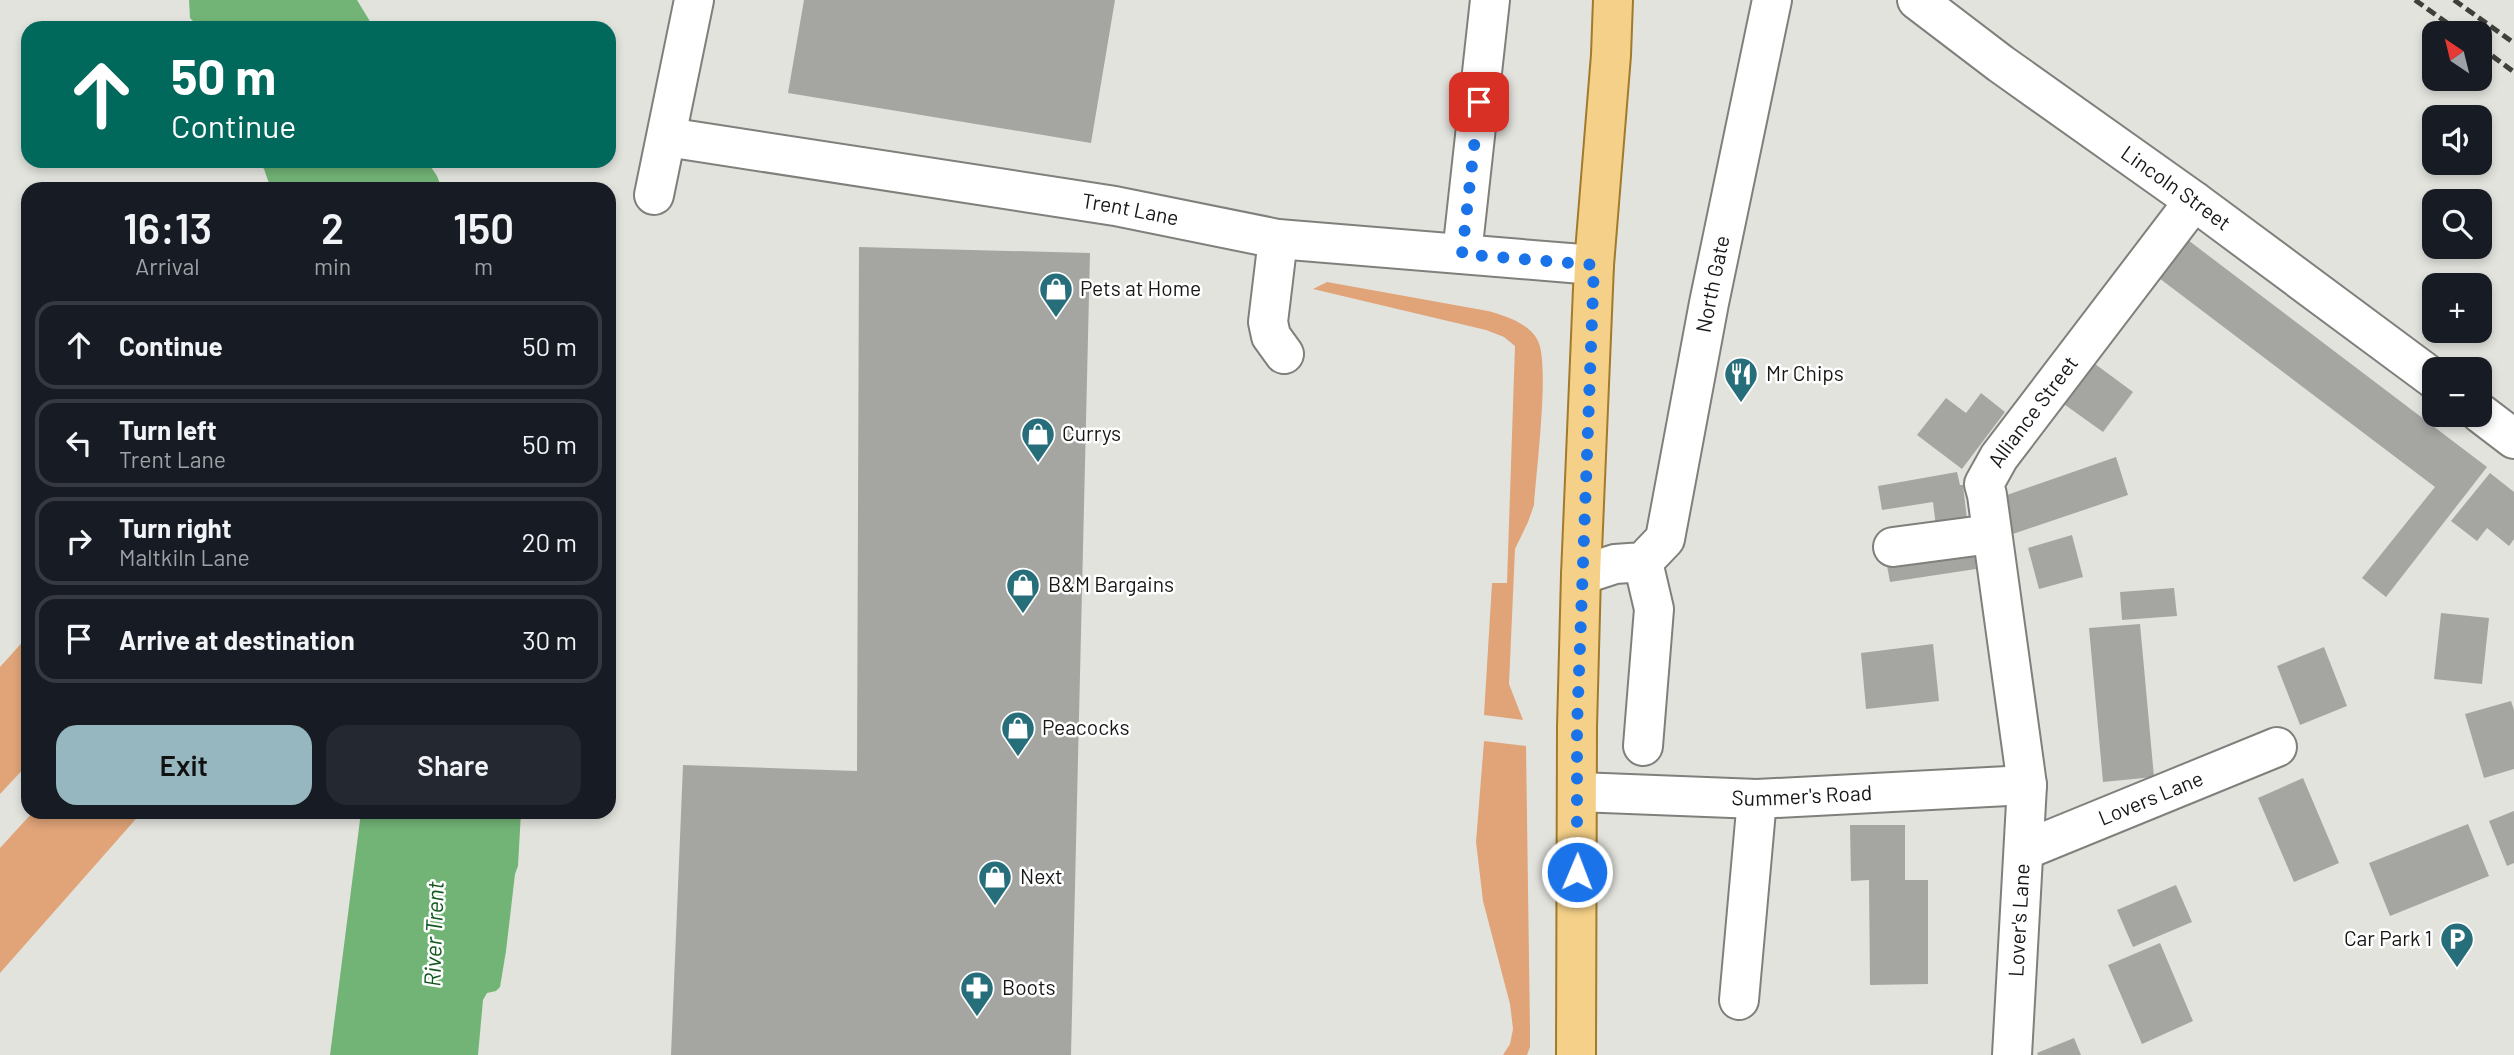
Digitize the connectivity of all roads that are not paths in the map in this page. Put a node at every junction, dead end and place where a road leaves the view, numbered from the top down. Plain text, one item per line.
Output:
1 (694, 0) edge
2 (1490, 0) edge
3 (1613, 0) edge
4 (1772, 0) edge
5 (1917, 0) edge
6 (667, 136) junction
7 (654, 195) dead end
8 (2194, 201) junction
9 (1278, 239) junction
10 (1462, 254) junction
11 (1594, 265) junction
12 (1284, 354) dead end
13 (2422, 370) edge
14 (2492, 422) edge
15 (2514, 439) edge
16 (1991, 534) junction
17 (1893, 547) dead end
18 (1643, 562) junction
19 (1581, 575) junction
20 (1643, 746) dead end
21 (2258, 747) dead end
22 (2027, 785) junction
23 (1578, 792) junction
24 (1757, 799) junction
25 (2025, 850) junction
26 (1739, 1000) dead end
27 (1576, 1055) edge
28 (2012, 1055) edge

1 - 6 street
2 - 10 street
3 - 11 main road
4 - 18 street, North Gate
5 - 8 street, Lincoln Street
6 - 7 street
6 - 9 street, Trent Lane
8 - 13 street, Lincoln Street
8 - 16 street, Alliance Street
9 - 10 street, Trent Lane
9 - 12 street
10 - 11 street, Trent Lane
11 - 19 main road
14 - 15 street
16 - 17 street
16 - 22 street, Alliance Street
18 - 19 street
18 - 20 street
19 - 23 main road
21 - 25 street, Lovers Lane
22 - 24 street, Summer's Road
22 - 25 street, Lover's Lane
23 - 24 street, Summer's Road
23 - 27 main road
24 - 26 street
25 - 28 street, Lover's Lane

